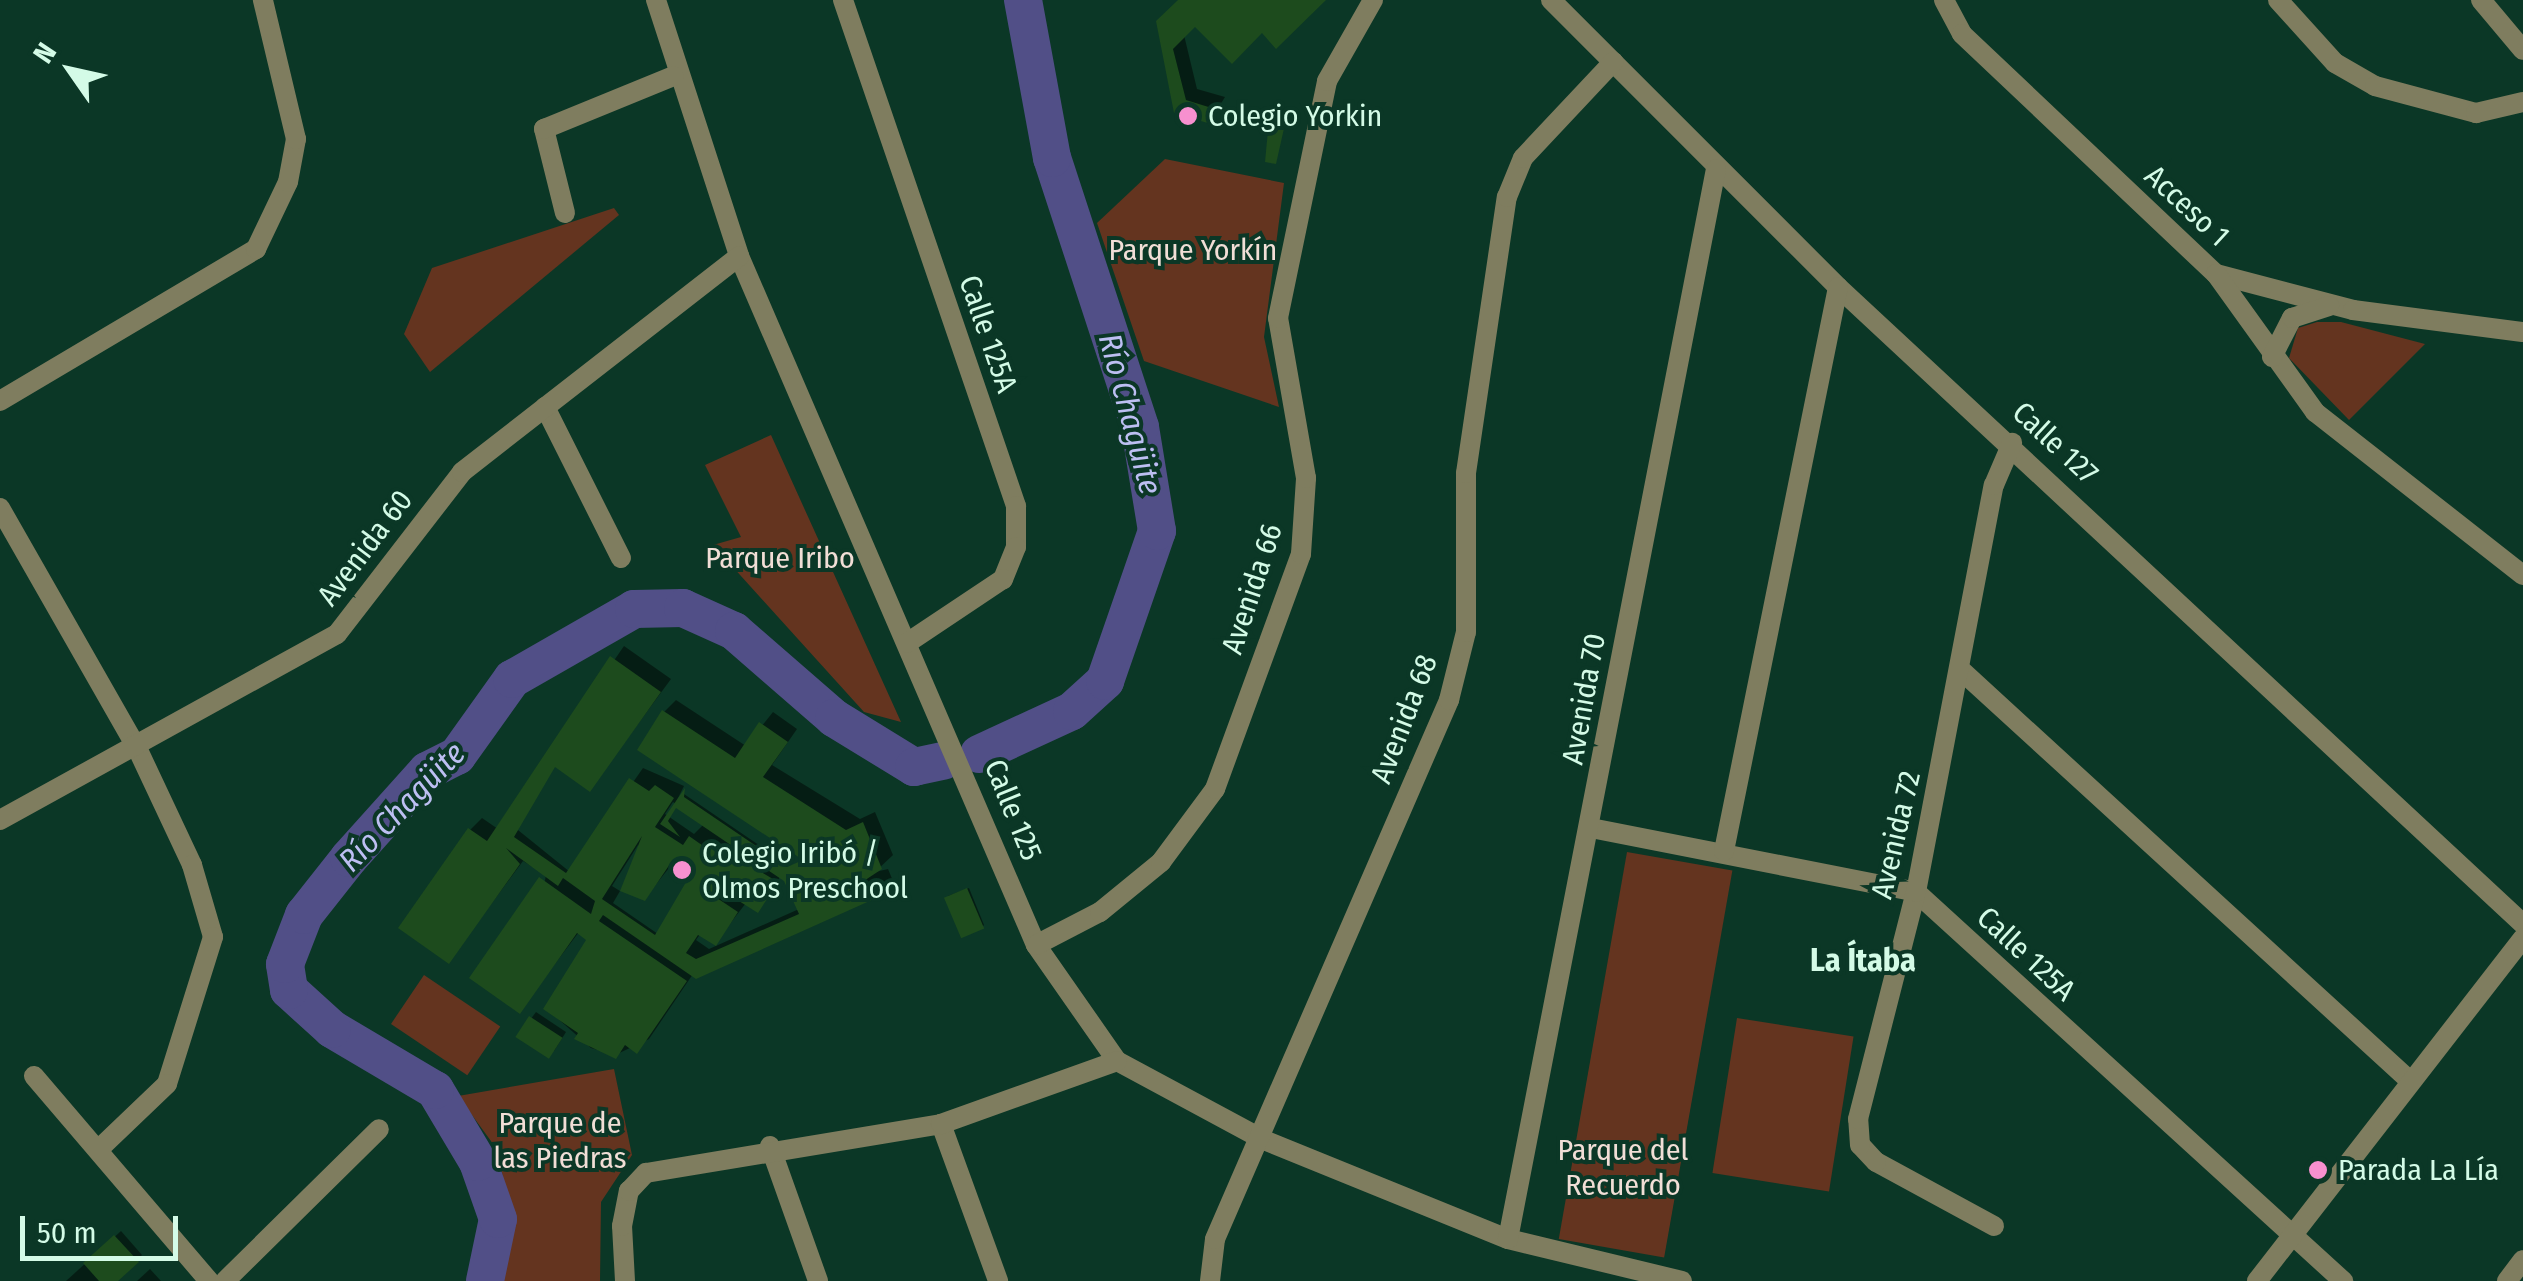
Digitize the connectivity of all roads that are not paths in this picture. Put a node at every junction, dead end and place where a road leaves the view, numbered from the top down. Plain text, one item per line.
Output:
1 (262, 0) edge
2 (656, 0) edge
3 (843, 0) edge
4 (1374, 0) edge
5 (1551, 0) edge
6 (1944, 0) edge
7 (2278, 0) edge
8 (2480, 0) edge
9 (2523, 50) edge
10 (1613, 62) junction
11 (674, 76) junction
12 (2523, 102) edge
13 (1716, 169) junction
14 (565, 213) dead end
15 (739, 256) junction
16 (2216, 274) junction
17 (1838, 287) junction
18 (2333, 305) junction
19 (2523, 332) edge
20 (2272, 357) junction
21 (0, 400) edge
22 (545, 407) junction
23 (2012, 443) junction
24 (0, 508) edge
25 (621, 558) dead end
26 (2523, 575) edge
27 (907, 643) junction
28 (1963, 672) junction
29 (138, 750) junction
30 (0, 820) edge
31 (1591, 828) junction
32 (1724, 851) junction
33 (1916, 892) junction
34 (2523, 924) edge
35 (2523, 938) edge
36 (1036, 946) junction
37 (1117, 1062) junction
38 (34, 1076) dead end
39 (2409, 1080) junction
40 (941, 1124) junction
41 (380, 1129) dead end
42 (1264, 1140) junction
43 (770, 1146) junction
44 (99, 1149) junction
45 (1994, 1226) dead end
46 (2296, 1237) junction
47 (1508, 1239) junction
48 (2523, 1260) edge
49 (1622, 1275) edge
50 (208, 1281) edge
51 (225, 1281) edge
52 (625, 1281) edge
53 (818, 1281) edge
54 (998, 1281) edge
55 (1210, 1281) edge
56 (1682, 1281) edge
57 (2257, 1281) edge
58 (2343, 1281) edge
59 (2508, 1281) edge

1 - 21 street
2 - 11 street, Calle 125
3 - 27 street, Calle 125A
4 - 36 street, Avenida 66
5 - 10 street, Calle 127
6 - 16 street, Acceso 1
7 - 12 street
8 - 9 street
10 - 13 street, Calle 127
10 - 42 street, Avenida 68
11 - 14 street
11 - 15 street, Calle 125
13 - 17 street, Calle 127
13 - 31 street, Avenida 70
15 - 22 street, Avenida 60
15 - 27 street, Calle 125
16 - 18 street, Acceso 1
16 - 20 street
17 - 23 street, Calle 127
17 - 32 street
18 - 19 street, Acceso 1
18 - 20 street
20 - 26 street
22 - 25 street
22 - 29 street, Avenida 60
23 - 28 street, Avenida 72
23 - 34 street, Calle 127
24 - 29 street
27 - 36 street, Calle 125
28 - 33 street, Avenida 72
28 - 39 street
29 - 30 street, Avenida 60
29 - 44 street
31 - 32 street
31 - 47 street, Avenida 70
32 - 33 street
33 - 45 street, Avenida 72
33 - 46 street, Calle 125A
35 - 39 street
36 - 37 street, Calle 125
37 - 40 street
37 - 42 street, Calle 125
38 - 44 street
39 - 46 street
40 - 43 street
40 - 54 street
41 - 51 street
42 - 47 street, Calle 125
42 - 55 street, Avenida 68
43 - 52 street
43 - 53 street
44 - 50 street
46 - 57 street
46 - 58 street, Calle 125A
47 - 49 street, Calle 125
48 - 59 street
49 - 56 street, Calle 125

